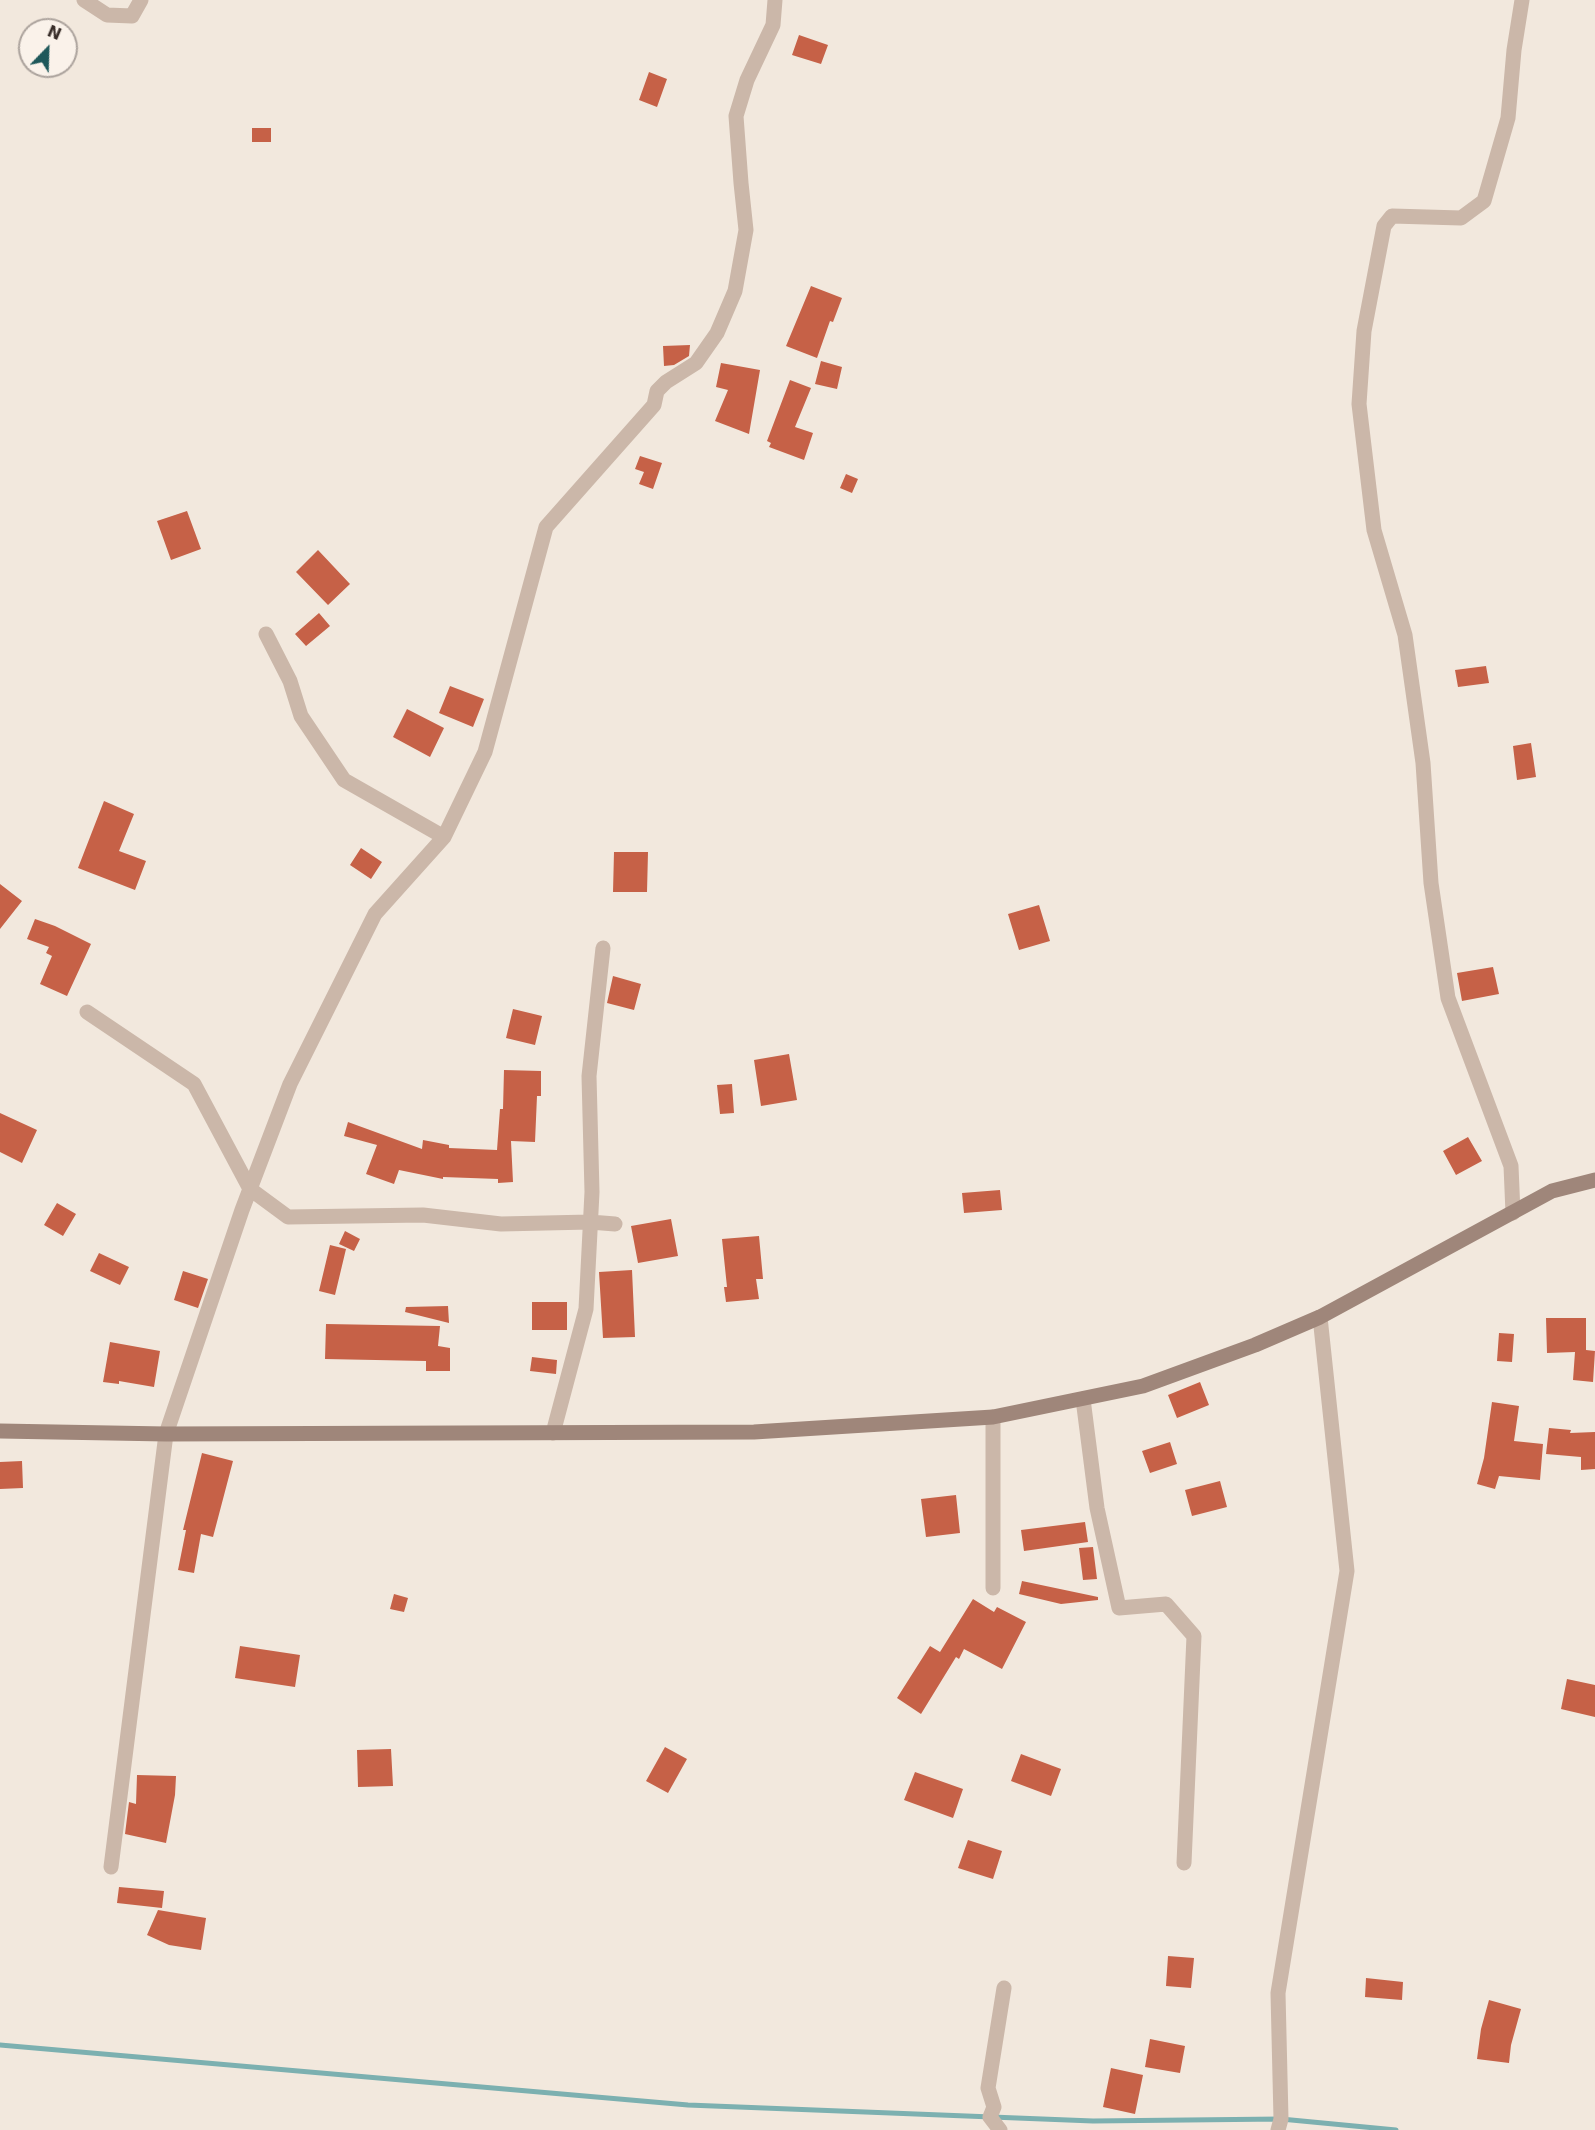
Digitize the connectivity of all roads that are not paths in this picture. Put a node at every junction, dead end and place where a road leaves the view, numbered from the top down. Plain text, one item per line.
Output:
1 (84, 0) edge
2 (141, 0) edge
3 (775, 0) edge
4 (1522, 0) edge
5 (266, 634) dead end
6 (444, 837) junction
7 (603, 948) dead end
8 (87, 1012) dead end
9 (1595, 1180) edge
10 (250, 1190) junction
11 (1513, 1213) junction
12 (590, 1222) junction
13 (615, 1224) dead end
14 (1320, 1317) junction
15 (1083, 1399) junction
16 (993, 1417) junction
17 (0, 1431) edge
18 (553, 1433) junction
19 (166, 1434) junction
20 (993, 1588) dead end
21 (1184, 1863) dead end
22 (111, 1867) dead end
23 (1004, 1988) dead end
24 (1000, 2130) edge
25 (1278, 2130) edge

1 - 2 street
3 - 6 street
4 - 11 street
5 - 6 street
6 - 10 street
7 - 12 street
8 - 10 street
9 - 11 main road
10 - 12 street
10 - 19 street
11 - 14 main road
12 - 13 street
12 - 18 street
14 - 15 main road
14 - 25 street
15 - 16 main road
15 - 21 street
16 - 18 main road
16 - 20 street
17 - 19 main road
18 - 19 main road
19 - 22 street
23 - 24 street

